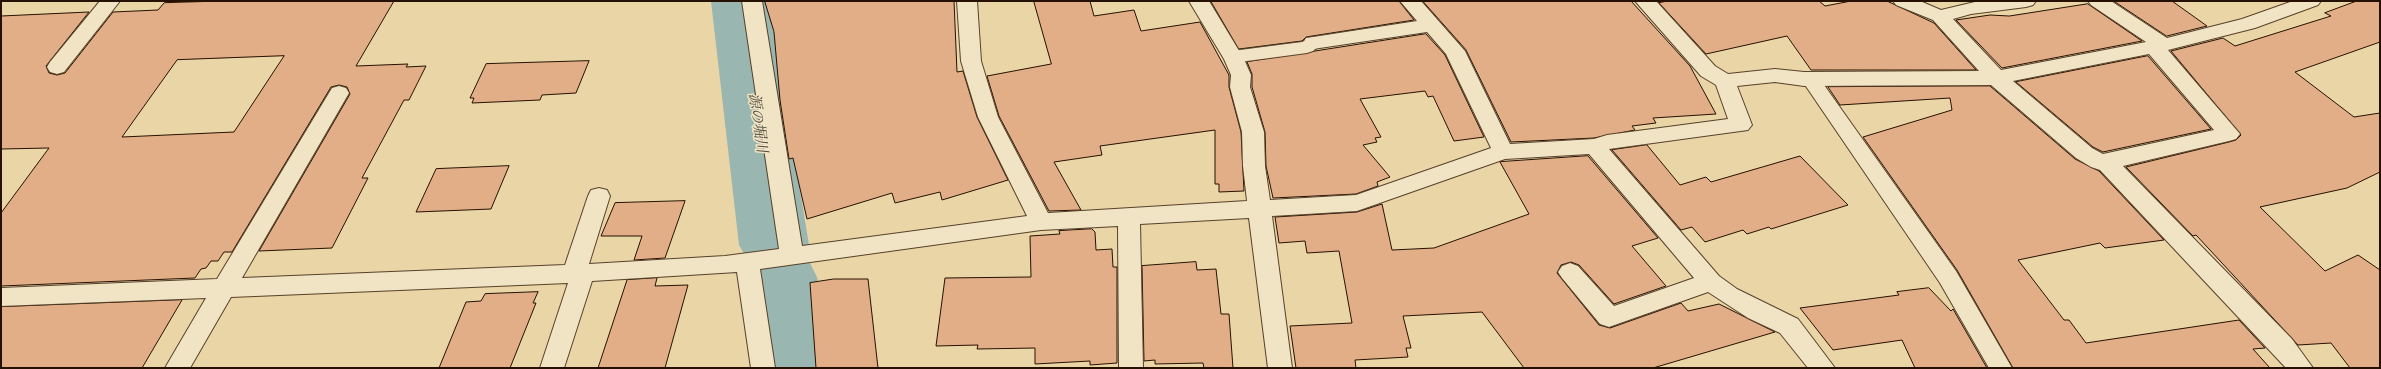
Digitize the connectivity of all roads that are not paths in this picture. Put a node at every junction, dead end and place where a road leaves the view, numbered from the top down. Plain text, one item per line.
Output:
1 (110, 1) edge
2 (752, 1) edge
3 (966, 1) edge
4 (1199, 1) edge
5 (1410, 1) edge
6 (1645, 1) edge
7 (1903, 1) edge
8 (2026, 1) edge
9 (2098, 1) edge
10 (2311, 1) edge
11 (1968, 4) edge
12 (1940, 16) junction
13 (1431, 25) junction
14 (1313, 43) joint
15 (2159, 46) junction
16 (1232, 57) junction
17 (57, 67) dead end
18 (1996, 78) junction
19 (1810, 79) junction
20 (1725, 81) junction
21 (339, 93) dead end
22 (1594, 146) junction
23 (1503, 152) junction
24 (2106, 162) junction
25 (599, 196) dead end
26 (1261, 208) junction
27 (1129, 216) junction
28 (1042, 222) junction
29 (792, 257) junction
30 (747, 263) junction
31 (1570, 272) dead end
32 (579, 274) junction
33 (1711, 282) junction
34 (223, 288) junction
35 (1, 297) edge
36 (177, 368) edge
37 (552, 368) edge
38 (763, 368) edge
39 (1131, 368) edge
40 (1280, 368) edge
41 (1823, 368) edge
42 (2001, 368) edge
43 (2301, 368) edge

1 - 17 street
2 - 29 street
3 - 28 street
4 - 16 street
5 - 13 street
6 - 20 street
7 - 12 street
8 - 11 street
9 - 15 street
10 - 15 street
11 - 12 street
12 - 18 street
13 - 14 street
13 - 23 street
14 - 16 lane
15 - 18 street
15 - 24 street
16 - 26 street
18 - 19 street
18 - 24 street
19 - 20 street
19 - 42 lane
20 - 22 street
21 - 34 street
22 - 23 street
22 - 33 street
23 - 26 street
24 - 43 street
25 - 32 street
26 - 27 street
26 - 40 street
27 - 28 street
27 - 39 street
28 - 29 street
29 - 30 street
30 - 32 street
30 - 38 street
31 - 33 street
32 - 34 street
32 - 37 street
33 - 41 street
34 - 35 street
34 - 36 street

